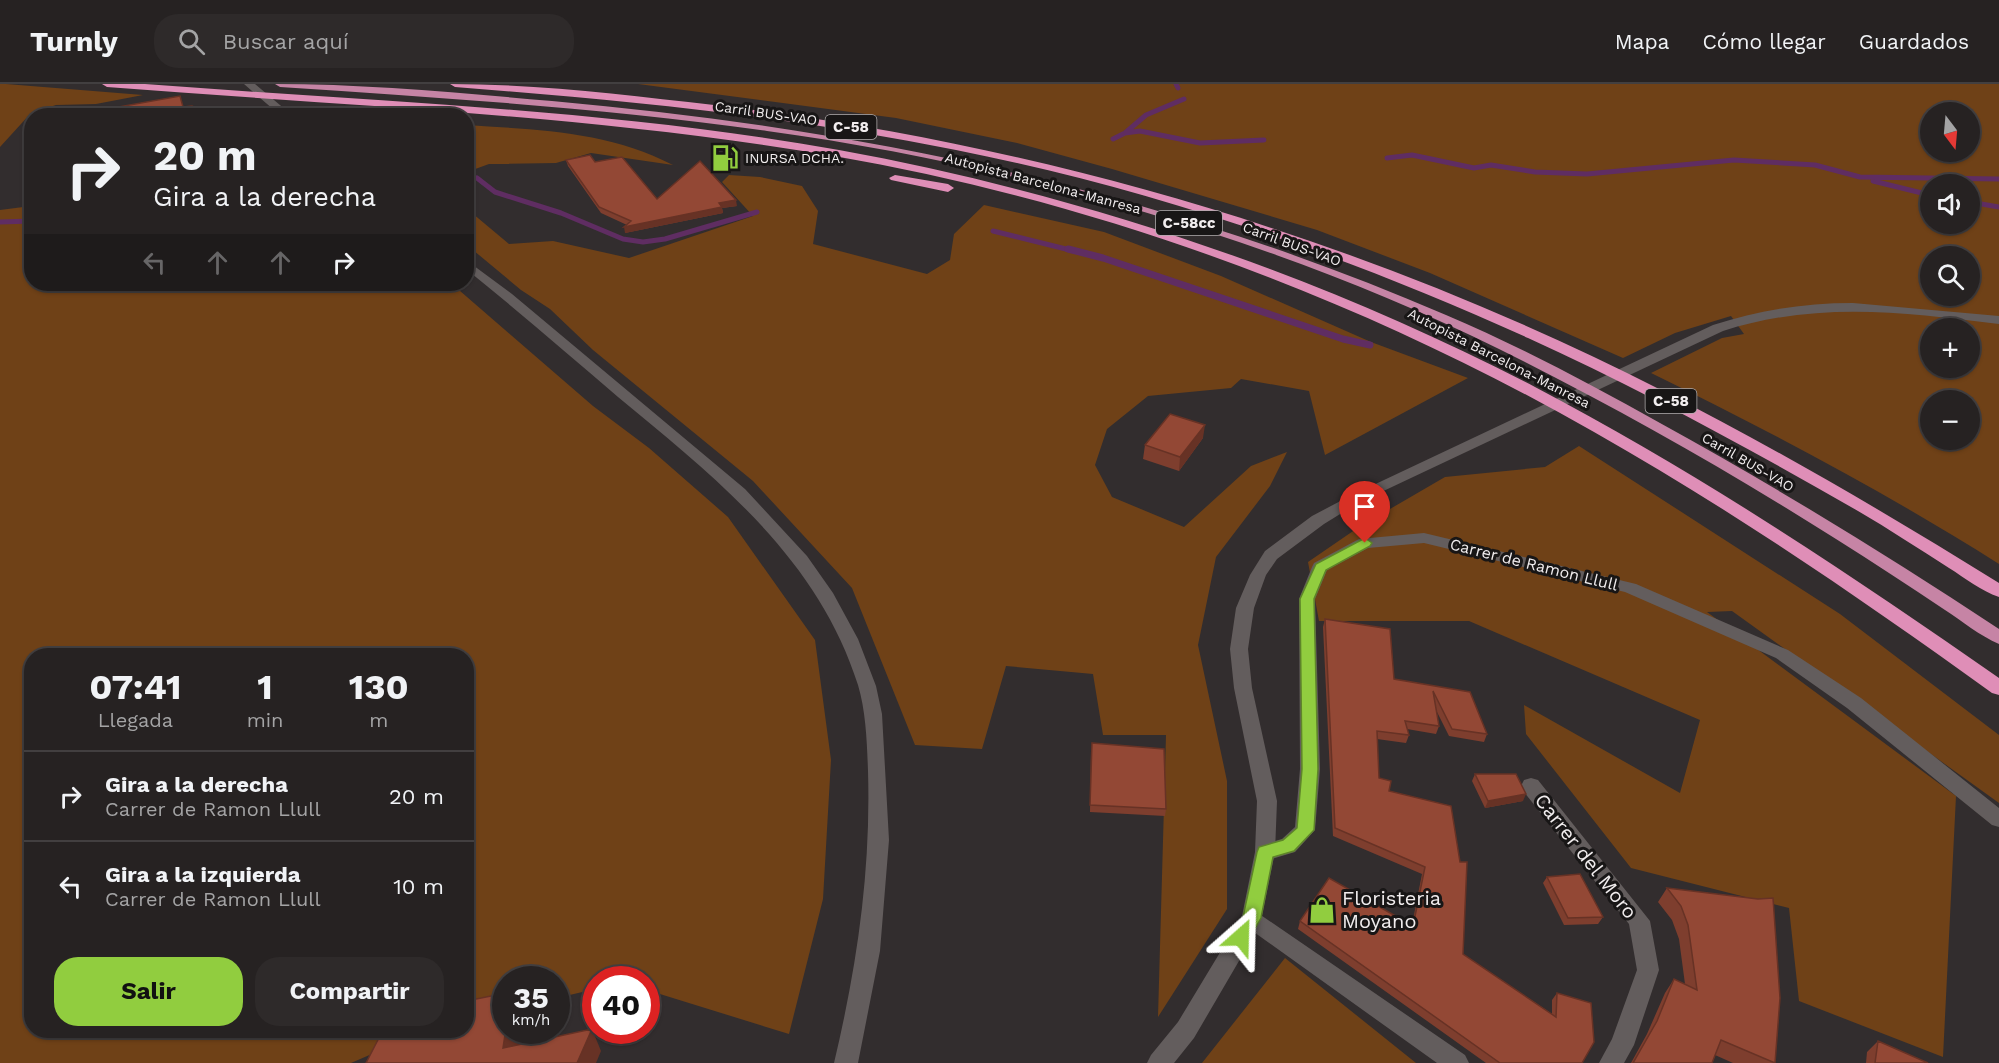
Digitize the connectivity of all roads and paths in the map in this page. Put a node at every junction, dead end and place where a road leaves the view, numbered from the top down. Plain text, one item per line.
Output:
1 (107, 84) edge
2 (249, 84) edge
3 (280, 84) edge
4 (455, 84) edge
5 (290, 85) edge
6 (620, 87) dead end
7 (396, 104) junction
8 (712, 107) junction
9 (278, 108) edge
10 (424, 108) edge
11 (441, 108) edge
12 (474, 111) edge
13 (474, 115) edge
14 (602, 133) dead end
15 (895, 178) dead end
16 (1196, 245) junction
17 (474, 270) edge
18 (1999, 320) edge
19 (1999, 591) edge
20 (1999, 638) edge
21 (1999, 688) edge
22 (1531, 786) dead end
23 (1999, 819) edge
24 (1265, 852) junction
25 (1252, 918) junction
26 (846, 1063) edge
27 (1160, 1063) edge
28 (1456, 1063) edge
29 (1611, 1063) edge

1 - 7 highway, Autopista Barcelona-Manresa / C-58
2 - 9 street
3 - 5 highway, Carril BUS-VAO / C-58cc
4 - 8 highway, Autopista Barcelona-Manresa / C-58
5 - 20 highway, Carril BUS-VAO / C-58cc
6 - 8 highway
7 - 10 highway
7 - 11 highway, Autopista Barcelona-Manresa / C-58
8 - 19 highway, Autopista Barcelona-Manresa / C-58
12 - 16 highway, Autopista Barcelona-Manresa / C-58
13 - 14 highway
15 - 16 highway
16 - 21 highway, Autopista Barcelona-Manresa / C-58
17 - 26 street
18 - 24 street
22 - 29 street, Carrer del Moro
23 - 24 street, Carrer de Ramon Llull
24 - 25 street
25 - 27 street
25 - 28 street

